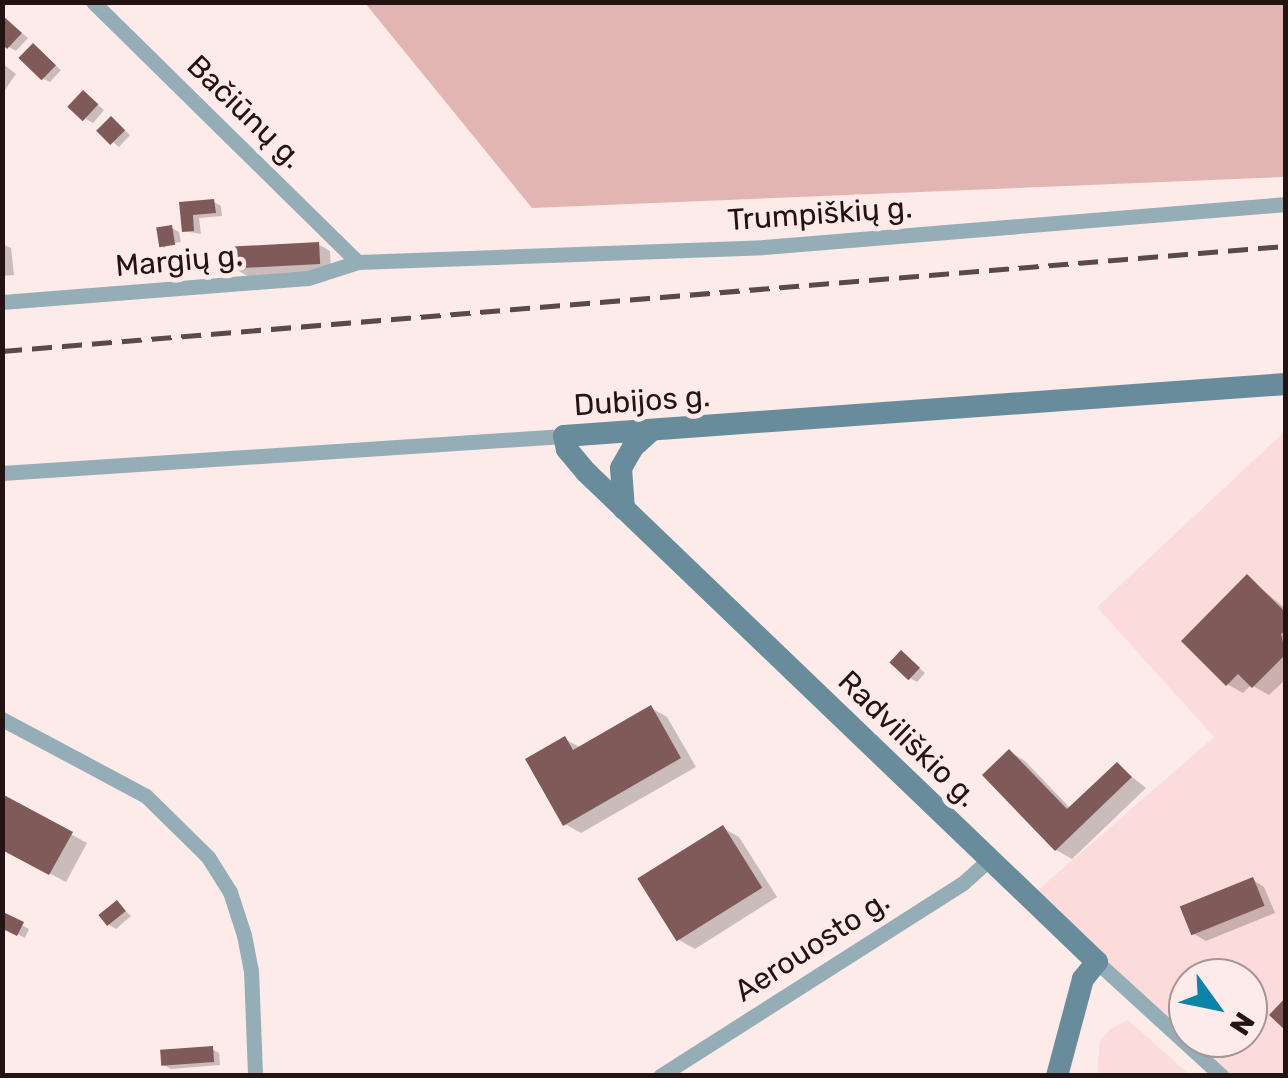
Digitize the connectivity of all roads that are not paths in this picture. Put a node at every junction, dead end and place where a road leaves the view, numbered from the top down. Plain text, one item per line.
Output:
1 (93, 2) edge
2 (1286, 204) edge
3 (358, 262) junction
4 (2, 302) edge
5 (1286, 384) edge
6 (652, 430) junction
7 (564, 436) junction
8 (2, 473) edge
9 (624, 508) junction
10 (2, 718) edge
11 (990, 859) junction
12 (1097, 962) junction
13 (255, 1076) edge
14 (660, 1076) edge
15 (1057, 1076) edge
16 (1222, 1076) edge

1 - 3 street, Bačiūnų g.
2 - 3 street, Trumpiškių g.
3 - 4 street, Margių g.
5 - 6 main road, Dubijos g.
6 - 7 main road, Dubijos g.
6 - 9 main road
7 - 8 street, Dubijos g.
7 - 9 main road, Radviliškio g.
9 - 11 main road, Radviliškio g.
10 - 13 street
11 - 12 main road, Radviliškio g.
11 - 14 street, Aerouosto g.
12 - 15 main road
12 - 16 street, Radviliškio g.

